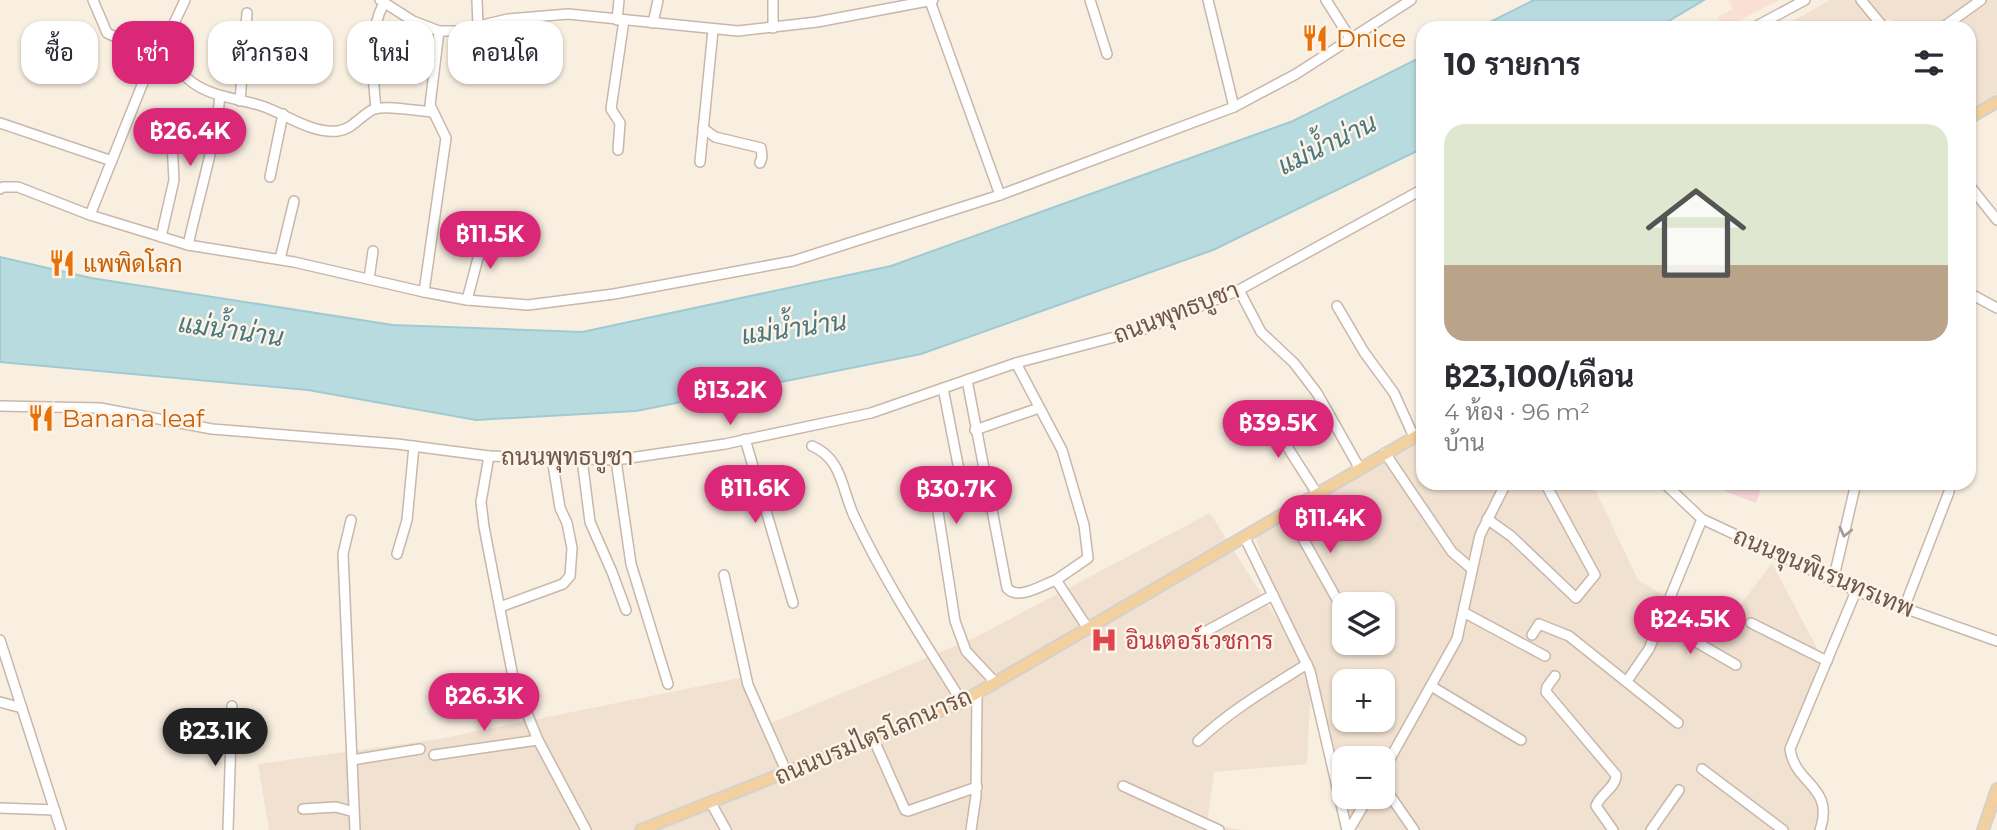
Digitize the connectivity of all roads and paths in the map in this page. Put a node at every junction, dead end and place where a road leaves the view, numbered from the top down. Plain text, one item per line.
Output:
1 (93, 0) edge
2 (185, 0) edge
3 (477, 0) edge
4 (619, 0) edge
5 (658, 0) edge
6 (773, 0) edge
7 (931, 0) edge
8 (1090, 0) edge
9 (1208, 0) edge
10 (1326, 0) edge
11 (1411, 0) edge
12 (1805, 0) edge
13 (1861, 0) edge
14 (1981, 0) edge
15 (387, 2) edge
16 (907, 2) edge
17 (247, 13) dead end
18 (620, 20) junction
19 (175, 21) edge
20 (478, 21) edge
21 (499, 21) edge
22 (1767, 21) edge
23 (1878, 21) edge
24 (1952, 21) edge
25 (653, 23) junction
26 (773, 29) junction
27 (713, 30) junction
28 (439, 32) junction
29 (448, 32) edge
30 (112, 35) edge
31 (1350, 38) junction
32 (1107, 54) dead end
33 (194, 83) edge
34 (143, 84) edge
35 (220, 96) junction
36 (240, 101) junction
37 (1997, 103) edge
38 (1234, 107) junction
39 (376, 109) junction
40 (433, 112) junction
41 (283, 114) junction
42 (1976, 114) edge
43 (0, 123) edge
44 (175, 123) dead end
45 (703, 128) junction
46 (618, 150) dead end
47 (112, 161) junction
48 (700, 162) dead end
49 (760, 163) dead end
50 (270, 177) dead end
51 (1, 187) edge
52 (1416, 193) edge
53 (1976, 194) edge
54 (1000, 195) junction
55 (294, 201) dead end
56 (90, 215) junction
57 (1997, 220) edge
58 (484, 234) dead end
59 (161, 237) junction
60 (188, 245) junction
61 (373, 251) dead end
62 (280, 259) junction
63 (369, 279) junction
64 (1239, 290) junction
65 (424, 292) junction
66 (1976, 297) edge
67 (467, 300) junction
68 (1337, 306) dead end
69 (1997, 308) edge
70 (1016, 363) junction
71 (967, 380) junction
72 (943, 388) junction
73 (0, 406) edge
74 (1039, 408) junction
75 (1262, 409) dead end
76 (1416, 429) edge
77 (975, 430) junction
78 (1416, 436) edge
79 (745, 439) junction
80 (414, 446) junction
81 (811, 446) dead end
82 (1385, 453) junction
83 (489, 456) junction
84 (552, 458) junction
85 (582, 459) junction
86 (616, 460) junction
87 (1360, 469) junction
88 (1502, 490) edge
89 (1549, 490) edge
90 (1671, 490) edge
91 (1854, 490) edge
92 (1949, 490) edge
93 (1318, 495) junction
94 (1288, 512) junction
95 (1488, 519) junction
96 (1702, 519) junction
97 (351, 520) dead end
98 (1245, 538) junction
99 (397, 554) dead end
100 (1472, 569) junction
101 (724, 575) dead end
102 (1056, 580) junction
103 (1833, 581) junction
104 (1856, 591) junction
105 (1333, 592) edge
106 (1273, 595) junction
107 (793, 603) dead end
108 (500, 607) junction
109 (1904, 608) junction
110 (626, 610) dead end
111 (1465, 613) junction
112 (1660, 621) junction
113 (1751, 623) dead end
114 (1087, 627) junction
115 (1201, 634) dead end
116 (1532, 635) dead end
117 (0, 640) edge
118 (1997, 641) edge
119 (1545, 656) dead end
120 (1827, 662) junction
121 (1307, 664) junction
122 (1735, 665) dead end
123 (1555, 676) dead end
124 (1627, 681) junction
125 (995, 682) junction
126 (667, 684) dead end
127 (1431, 685) junction
128 (977, 693) junction
129 (0, 702) edge
130 (962, 702) junction
131 (232, 706) dead end
132 (22, 708) junction
133 (1678, 723) dead end
134 (873, 738) junction
135 (538, 740) junction
136 (1521, 740) dead end
137 (1199, 741) dead end
138 (421, 750) dead end
139 (1395, 750) edge
140 (434, 755) dead end
141 (352, 760) junction
142 (1702, 769) dead end
143 (787, 773) junction
144 (1123, 786) dead end
145 (976, 787) junction
146 (1997, 789) edge
147 (1679, 790) dead end
148 (711, 803) junction
149 (1395, 803) edge
150 (0, 808) edge
151 (303, 809) dead end
152 (1361, 809) edge
153 (55, 810) junction
154 (354, 812) junction
155 (61, 830) edge
156 (228, 830) edge
157 (355, 830) edge
158 (586, 830) edge
159 (641, 830) edge
160 (726, 830) edge
161 (971, 830) edge
162 (1219, 830) edge
163 (1348, 830) edge
164 (1414, 830) edge
165 (1613, 830) edge
166 (1651, 830) edge
167 (1783, 830) edge
168 (1821, 830) edge
169 (1983, 830) edge

1 - 30 street
2 - 19 street
3 - 20 street
4 - 18 street
5 - 25 street
6 - 26 street
7 - 16 street
7 - 54 street
8 - 32 street
9 - 38 street
10 - 31 street
11 - 31 street
12 - 22 street
13 - 23 street
14 - 24 street
15 - 28 street
15 - 39 street
16 - 26 street
17 - 36 street
18 - 21 street
18 - 25 street
18 - 46 street
25 - 27 street
26 - 27 street
27 - 45 street
28 - 29 street
28 - 40 street
31 - 38 street
33 - 35 street
34 - 47 street
35 - 36 street
35 - 60 street
36 - 41 street
37 - 42 main road
38 - 54 street
39 - 40 street
39 - 41 street
40 - 65 street
41 - 50 street
43 - 47 street
44 - 59 street
45 - 48 street
45 - 49 street
47 - 56 street
51 - 56 street
52 - 64 street, ถนนพุทธบูชา
53 - 57 street
54 - 67 street
55 - 62 street
56 - 59 street
58 - 67 street
59 - 60 street
60 - 62 street
61 - 63 street
62 - 63 street
63 - 65 street
64 - 70 street, ถนนพุทธบูชา
64 - 87 street
65 - 67 street
66 - 69 street
68 - 76 street
70 - 71 street, ถนนพุทธบูชา
70 - 74 street
71 - 72 street, ถนนพุทธบูชา
71 - 77 street
72 - 79 street, ถนนพุทธบูชา
72 - 125 street
73 - 80 street, ถนนพุทธบูชา
74 - 77 street
74 - 102 street
75 - 93 street
77 - 102 street
78 - 82 main road, ถนนบรมไตรโลกนารถ
79 - 86 street, ถนนพุทธบูชา
79 - 107 street
80 - 83 street, ถนนพุทธบูชา
80 - 99 street
81 - 130 street
82 - 87 main road, ถนนบรมไตรโลกนารถ
82 - 100 street
83 - 84 street, ถนนพุทธบูชา
83 - 108 street
84 - 85 street, ถนนพุทธบูชา
84 - 108 street
85 - 86 street, ถนนพุทธบูชา
85 - 110 street
86 - 126 street
87 - 93 main road, ถนนบรมไตรโลกนารถ
88 - 95 street
89 - 95 street
90 - 96 street, ถนนขุนพิเรนทรเทพ
91 -> 103 street
92 - 109 street
93 - 94 main road, ถนนบรมไตรโลกนารถ
94 - 98 main road, ถนนบรมไตรโลกนารถ
94 - 105 street
95 - 100 street
96 - 103 street, ถนนขุนพิเรนทรเทพ
96 - 112 street
97 - 141 street
98 - 106 street
98 - 114 main road, ถนนบรมไตรโลกนารถ
100 - 111 street
101 - 143 street
102 - 114 street
103 - 104 street, ถนนขุนพิเรนทรเทพ
104 - 109 street, ถนนขุนพิเรนทรเทพ
104 - 120 street
106 - 115 street
106 - 121 street
108 - 135 street
109 - 118 street, ถนนขุนพิเรนทรเทพ
111 - 119 street
111 - 127 street
112 - 122 street
112 - 124 street
113 - 120 street
114 - 125 main road, ถนนบรมไตรโลกนารถ
116 - 124 street
117 - 132 street
120 - 168 street
121 - 137 street
121 - 163 street
123 - 165 street
124 - 133 street
125 - 128 main road, ถนนบรมไตรโลกนารถ
127 - 136 street
127 - 139 street
128 - 130 main road, ถนนบรมไตรโลกนารถ
128 - 145 street
129 - 132 street
130 - 134 main road, ถนนบรมไตรโลกนารถ
131 - 156 street
132 - 153 street
134 - 143 main road, ถนนบรมไตรโลกนารถ
134 - 145 street
135 - 140 street
135 - 158 street
138 - 141 street
141 - 154 street
142 - 167 street
143 - 148 main road, ถนนบรมไตรโลกนารถ
144 - 162 street
145 - 161 street
146 - 169 main road
147 - 166 street
148 - 159 main road, ถนนบรมไตรโลกนารถ
148 - 160 street
149 - 164 street
150 - 153 street
151 - 154 street
152 - 163 street
153 - 155 street
154 - 157 street

